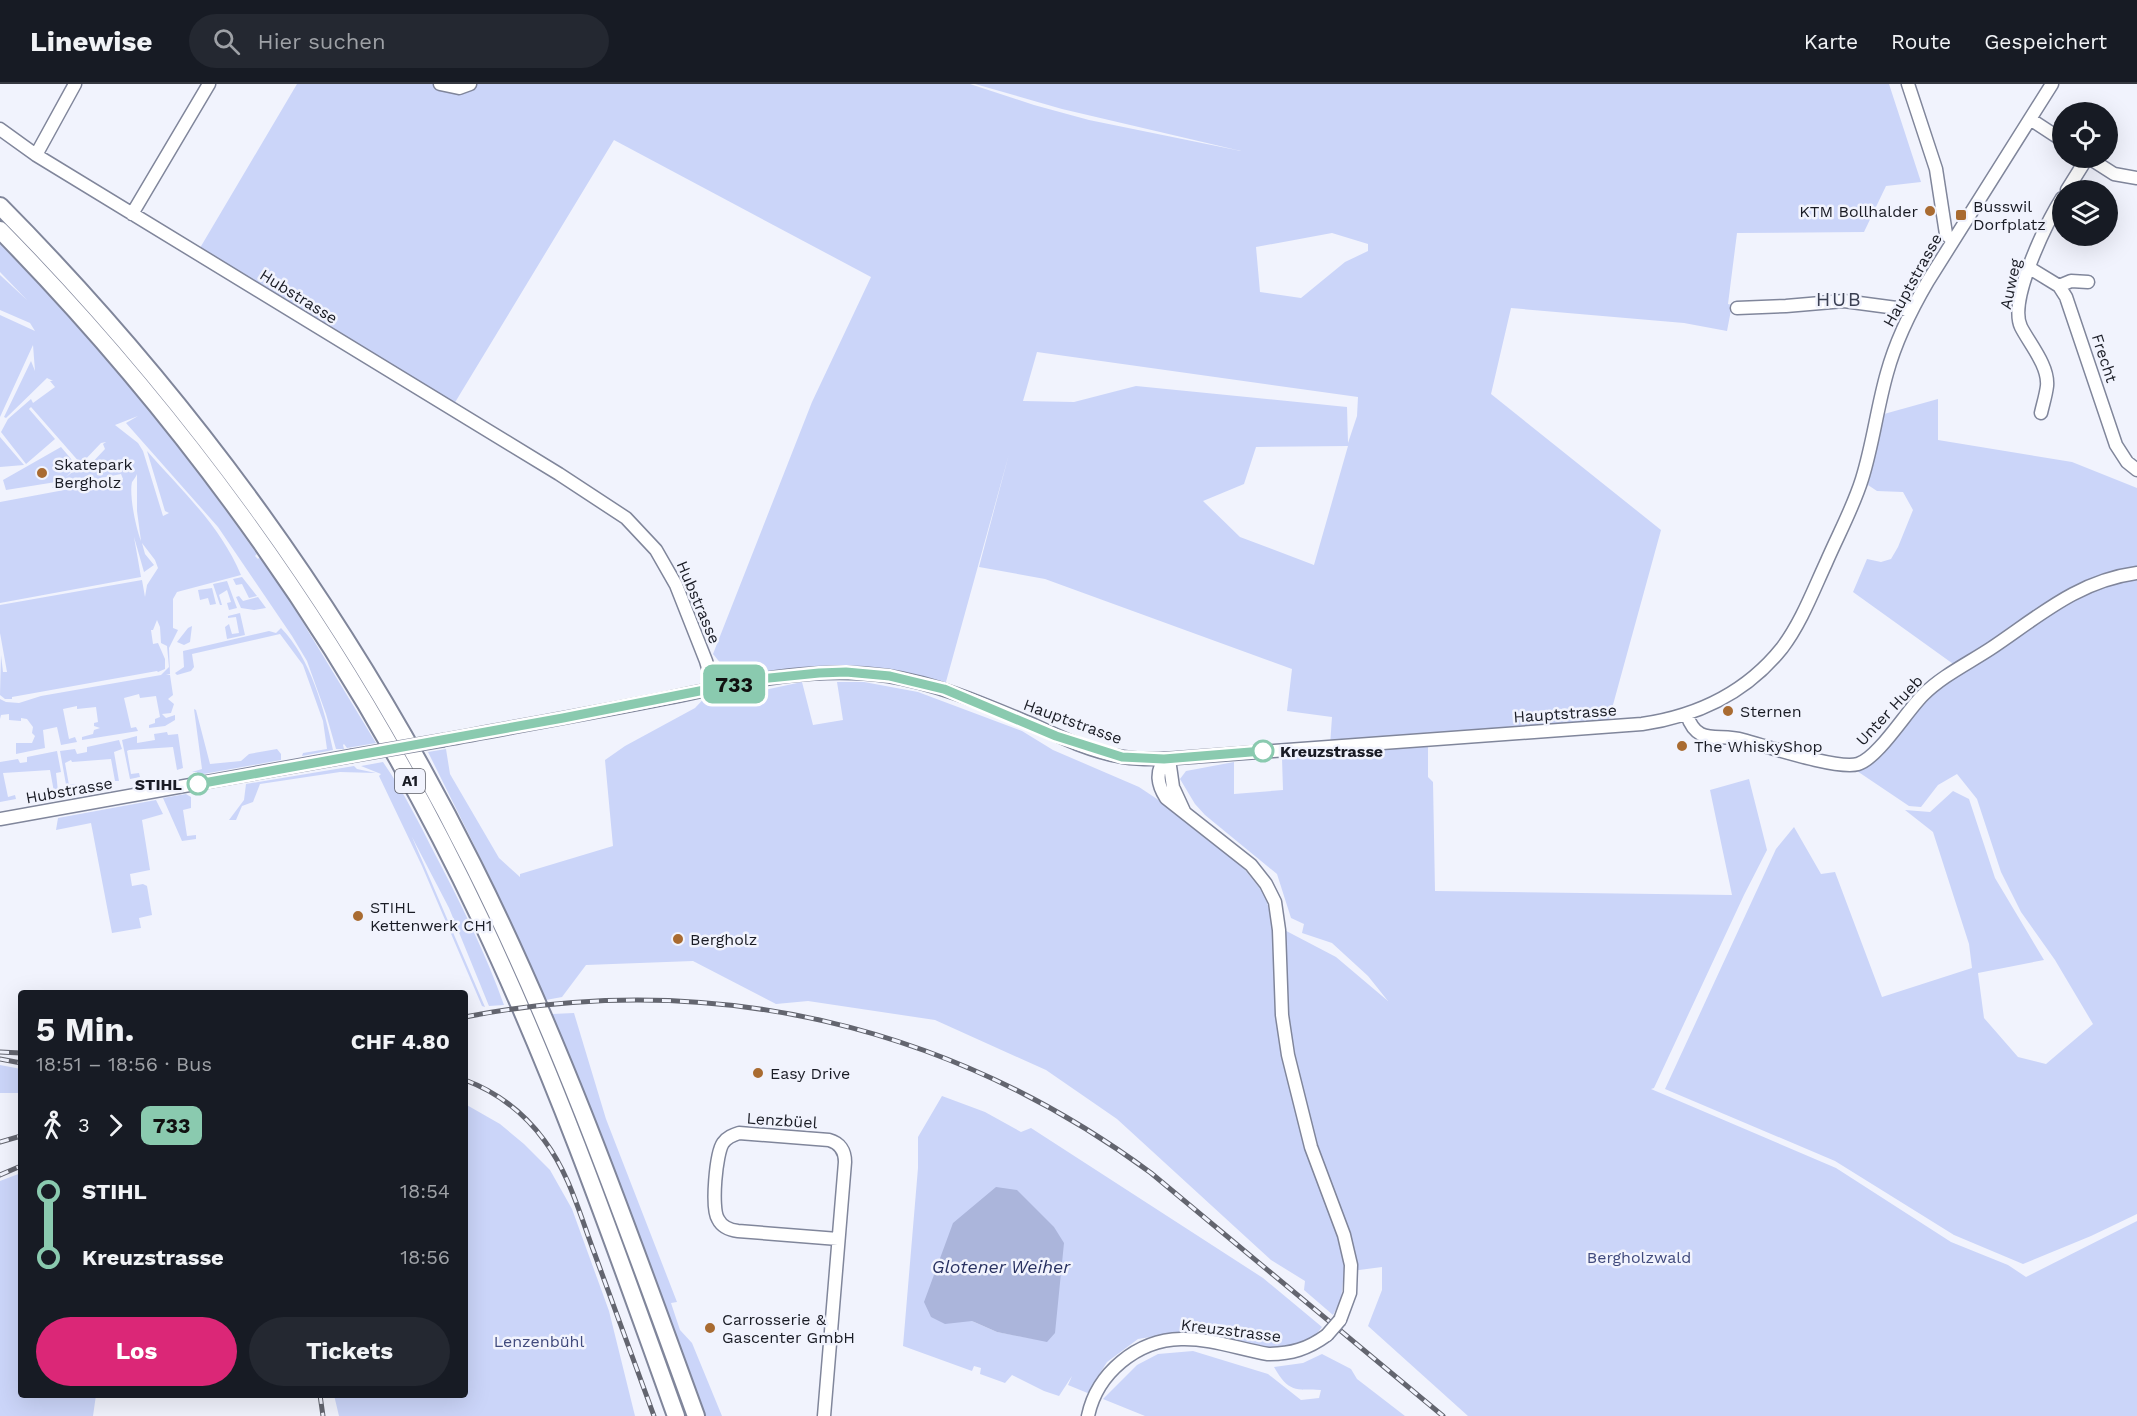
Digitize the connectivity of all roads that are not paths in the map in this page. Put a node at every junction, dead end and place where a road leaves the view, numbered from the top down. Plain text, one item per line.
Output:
1 (75, 84) edge
2 (209, 84) edge
3 (440, 84) edge
4 (470, 84) edge
5 (1908, 84) edge
6 (2052, 84) edge
7 (2030, 119) junction
8 (0, 129) edge
9 (2052, 134) edge
10 (36, 155) junction
11 (2105, 168) edge
12 (2137, 178) edge
13 (0, 206) edge
14 (132, 214) junction
15 (2052, 215) edge
16 (0, 230) edge
17 (1953, 241) junction
18 (2028, 267) junction
19 (2088, 282) dead end
20 (2059, 286) junction
21 (1737, 308) dead end
22 (1910, 312) junction
23 (2041, 413) dead end
24 (2137, 470) edge
25 (2137, 573) edge
26 (714, 688) junction
27 (1687, 715) junction
28 (1164, 759) junction
29 (0, 819) edge
30 (838, 1239) junction
31 (676, 1416) edge
32 (696, 1416) edge
33 (824, 1416) edge
34 (1088, 1416) edge

1 - 10 street
2 - 14 street
3 - 4 street
5 - 17 street
6 - 7 street, Hauptstrasse
7 - 9 street
7 - 17 street, Hauptstrasse
8 - 10 street, Hubstrasse
10 - 14 street, Hubstrasse
11 - 12 street
13 - 32 highway, A1
14 - 26 street, Hubstrasse
15 - 18 street, Auweg
16 - 31 highway, A1
17 - 22 street, Hauptstrasse
18 - 20 street
18 - 23 street, Auweg
19 - 20 street
20 - 24 street, Frecht
21 - 22 street
22 - 27 street, Hauptstrasse
25 - 27 street, Unter Hueb
26 - 28 street, Hauptstrasse
26 - 29 street, Hubstrasse, bridge
27 - 28 street, Hauptstrasse
28 - 34 street, Kreuzstrasse, bridge
30 - 30 street, Lenzbüel
30 - 33 street, Lenzbüel

